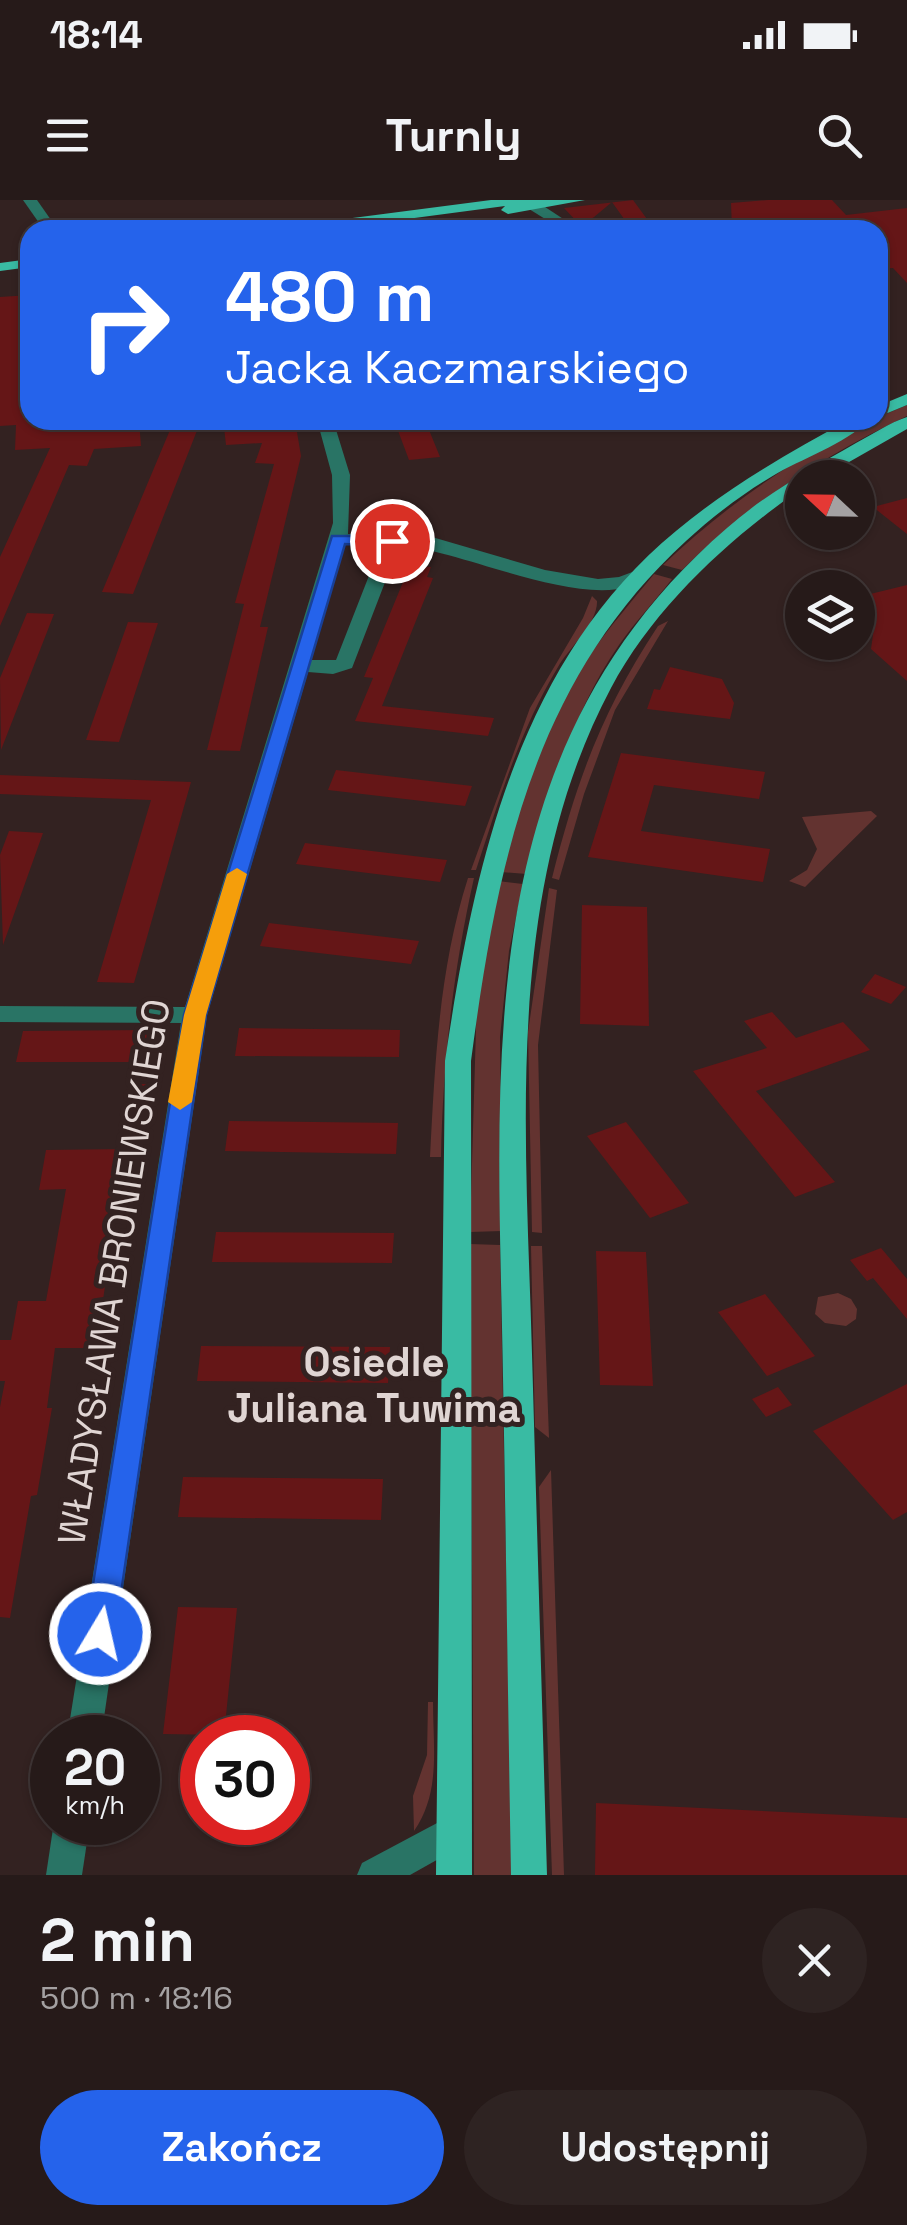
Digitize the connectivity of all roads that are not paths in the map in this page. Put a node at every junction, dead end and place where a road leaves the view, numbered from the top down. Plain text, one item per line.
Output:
1 (578, 200) edge
2 (527, 202) edge
3 (376, 220) edge
4 (416, 220) edge
5 (557, 220) edge
6 (907, 422) edge
7 (328, 430) edge
8 (843, 430) edge
9 (839, 460) edge
10 (785, 493) edge
11 (338, 539) junction
12 (392, 541) junction
13 (643, 574) junction
14 (595, 586) junction
15 (606, 616) junction
16 (301, 665) junction
17 (0, 1014) edge
18 (195, 1015) junction
19 (88, 1715) edge
20 (454, 1831) junction
21 (69, 1845) edge
22 (64, 1875) edge
23 (375, 1875) edge
24 (454, 1875) edge
25 (529, 1875) edge

1 - 2 main road
2 - 3 main road
2 - 4 main road
2 - 5 street
6 - 9 main road
7 - 11 street, WŁADYSŁAWA BRONIEWSKIEGO
8 - 13 main road
10 - 25 main road
11 - 12 street
11 - 16 street, WŁADYSŁAWA BRONIEWSKIEGO
12 - 14 street
12 - 16 street
13 - 14 street
13 - 15 main road
14 - 15 street
15 - 20 main road
16 - 18 street, WŁADYSŁAWA BRONIEWSKIEGO
17 - 18 street
18 - 19 street, WŁADYSŁAWA BRONIEWSKIEGO
20 - 23 street
20 - 24 main road
21 - 22 street

